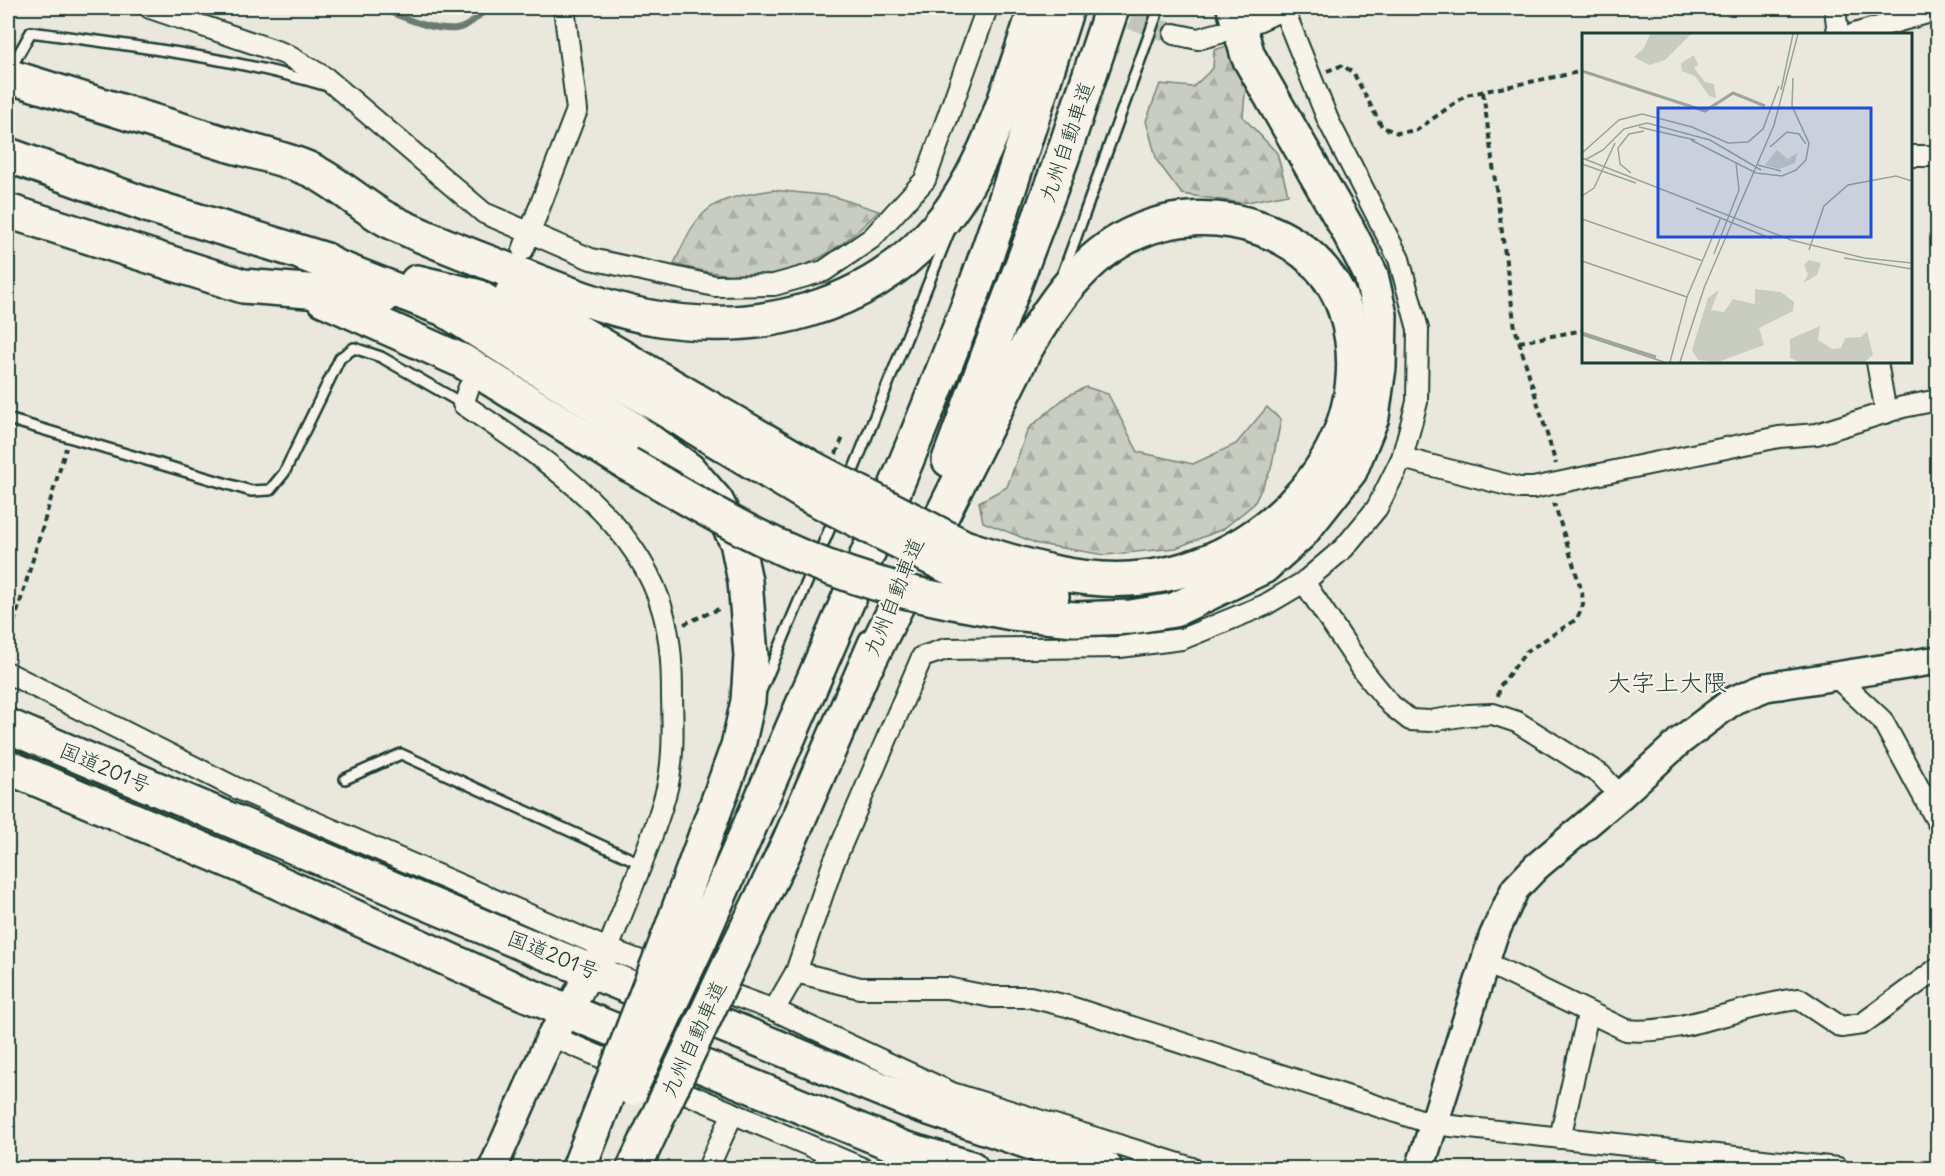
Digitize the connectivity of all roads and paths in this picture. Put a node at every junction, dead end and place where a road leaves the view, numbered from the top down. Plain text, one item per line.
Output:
1 (150, 8) edge
2 (564, 8) edge
3 (987, 8) edge
4 (1036, 8) edge
5 (1067, 8) edge
6 (1112, 8) edge
7 (1160, 8) edge
8 (1284, 8) edge
9 (1835, 8) edge
10 (1938, 10) edge
11 (1237, 20) edge
12 (1838, 33) edge
13 (1858, 33) edge
14 (1174, 34) tunnel mouth
15 (1582, 72) edge
16 (8, 75) edge
17 (1310, 78) junction
18 (343, 91) junction
19 (1483, 92) junction
20 (8, 155) edge
21 (1912, 156) edge
22 (1938, 156) edge
23 (963, 192) junction
24 (8, 211) edge
25 (527, 242) junction
26 (444, 245) junction
27 (306, 255) junction
28 (305, 291) junction
29 (444, 309) junction
30 (1048, 310) junction
31 (1582, 330) edge
32 (1519, 342) junction
33 (1877, 363) edge
34 (466, 395) joint
35 (1938, 400) edge
36 (1886, 413) junction
37 (8, 418) edge
38 (69, 436) junction
39 (1402, 458) junction
40 (810, 481) junction
41 (1555, 483) junction
42 (844, 492) dead end
43 (840, 502) dead end
44 (956, 573) junction
45 (1304, 582) junction
46 (8, 643) edge
47 (1938, 660) edge
48 (867, 665) junction
49 (8, 673) edge
50 (1835, 676) junction
51 (1493, 714) junction
52 (8, 726) edge
53 (738, 746) junction
54 (8, 767) edge
55 (345, 779) dead end
56 (1620, 796) junction
57 (1938, 823) edge
58 (640, 863) junction
59 (686, 934) junction
60 (599, 960) junction
61 (1485, 962) junction
62 (1938, 968) edge
63 (796, 972) junction
64 (774, 1010) junction
65 (1588, 1014) junction
66 (560, 1023) junction
67 (612, 1109) junction
68 (733, 1113) junction
69 (1433, 1125) junction
70 (1560, 1138) junction
71 (493, 1168) edge
72 (579, 1168) edge
73 (594, 1168) edge
74 (634, 1168) edge
75 (708, 1168) edge
76 (861, 1168) edge
77 (970, 1168) edge
78 (1105, 1168) edge
79 (1192, 1168) edge
80 (1420, 1168) edge
81 (1838, 1168) edge

1 - 18 street
2 - 25 street
3 - 25 street
4 - 23 highway
5 - 59 highway, 九州自動車道
6 - 48 highway, 九州自動車道
7 - 30 lane
8 - 11 street
8 - 17 street
9 - 12 street
10 - 13 street
11 - 14 street
11 - 44 highway
15 - 19 path
16 - 18 lane
16 - 26 highway
17 - 19 path
17 - 39 street
18 - 25 street
19 - 32 path
20 - 27 highway
21 - 22 street
23 - 26 highway
23 - 42 lane
24 - 28 highway
26 - 40 highway
27 - 29 highway
27 - 40 highway
28 - 29 highway
28 - 44 highway, bridge
29 - 53 highway
30 - 44 highway
30 - 48 highway
31 - 32 path
32 - 41 path
33 - 36 street
34 - 38 lane
34 - 58 street
35 - 36 street
36 - 41 street
37 - 38 lane
38 - 46 path
39 - 41 street
39 - 45 street
40 - 44 highway, bridge
41 - 51 path
43 - 53 lane
45 - 51 street
45 - 63 street
47 - 50 street
48 - 74 highway, 九州自動車道, bridge
49 - 60 street
50 - 56 street
50 - 57 street
51 - 56 street
52 - 60 highway, 国道201号
53 - 59 highway
54 - 66 highway, 国道201号
55 - 58 lane
56 - 61 street
58 - 60 street
59 - 67 highway, 九州自動車道, bridge
60 - 64 street
60 - 66 street
60 - 78 highway, 国道201号
61 - 65 street
61 - 69 street
62 - 65 street
63 - 64 street
63 - 69 street
64 - 79 street
65 - 70 street
66 - 68 street
66 - 71 street
66 - 77 highway, 国道201号
67 - 72 highway
67 - 73 highway, 九州自動車道
68 - 75 street
68 - 76 street
69 - 70 street
69 - 80 street
70 - 81 street

